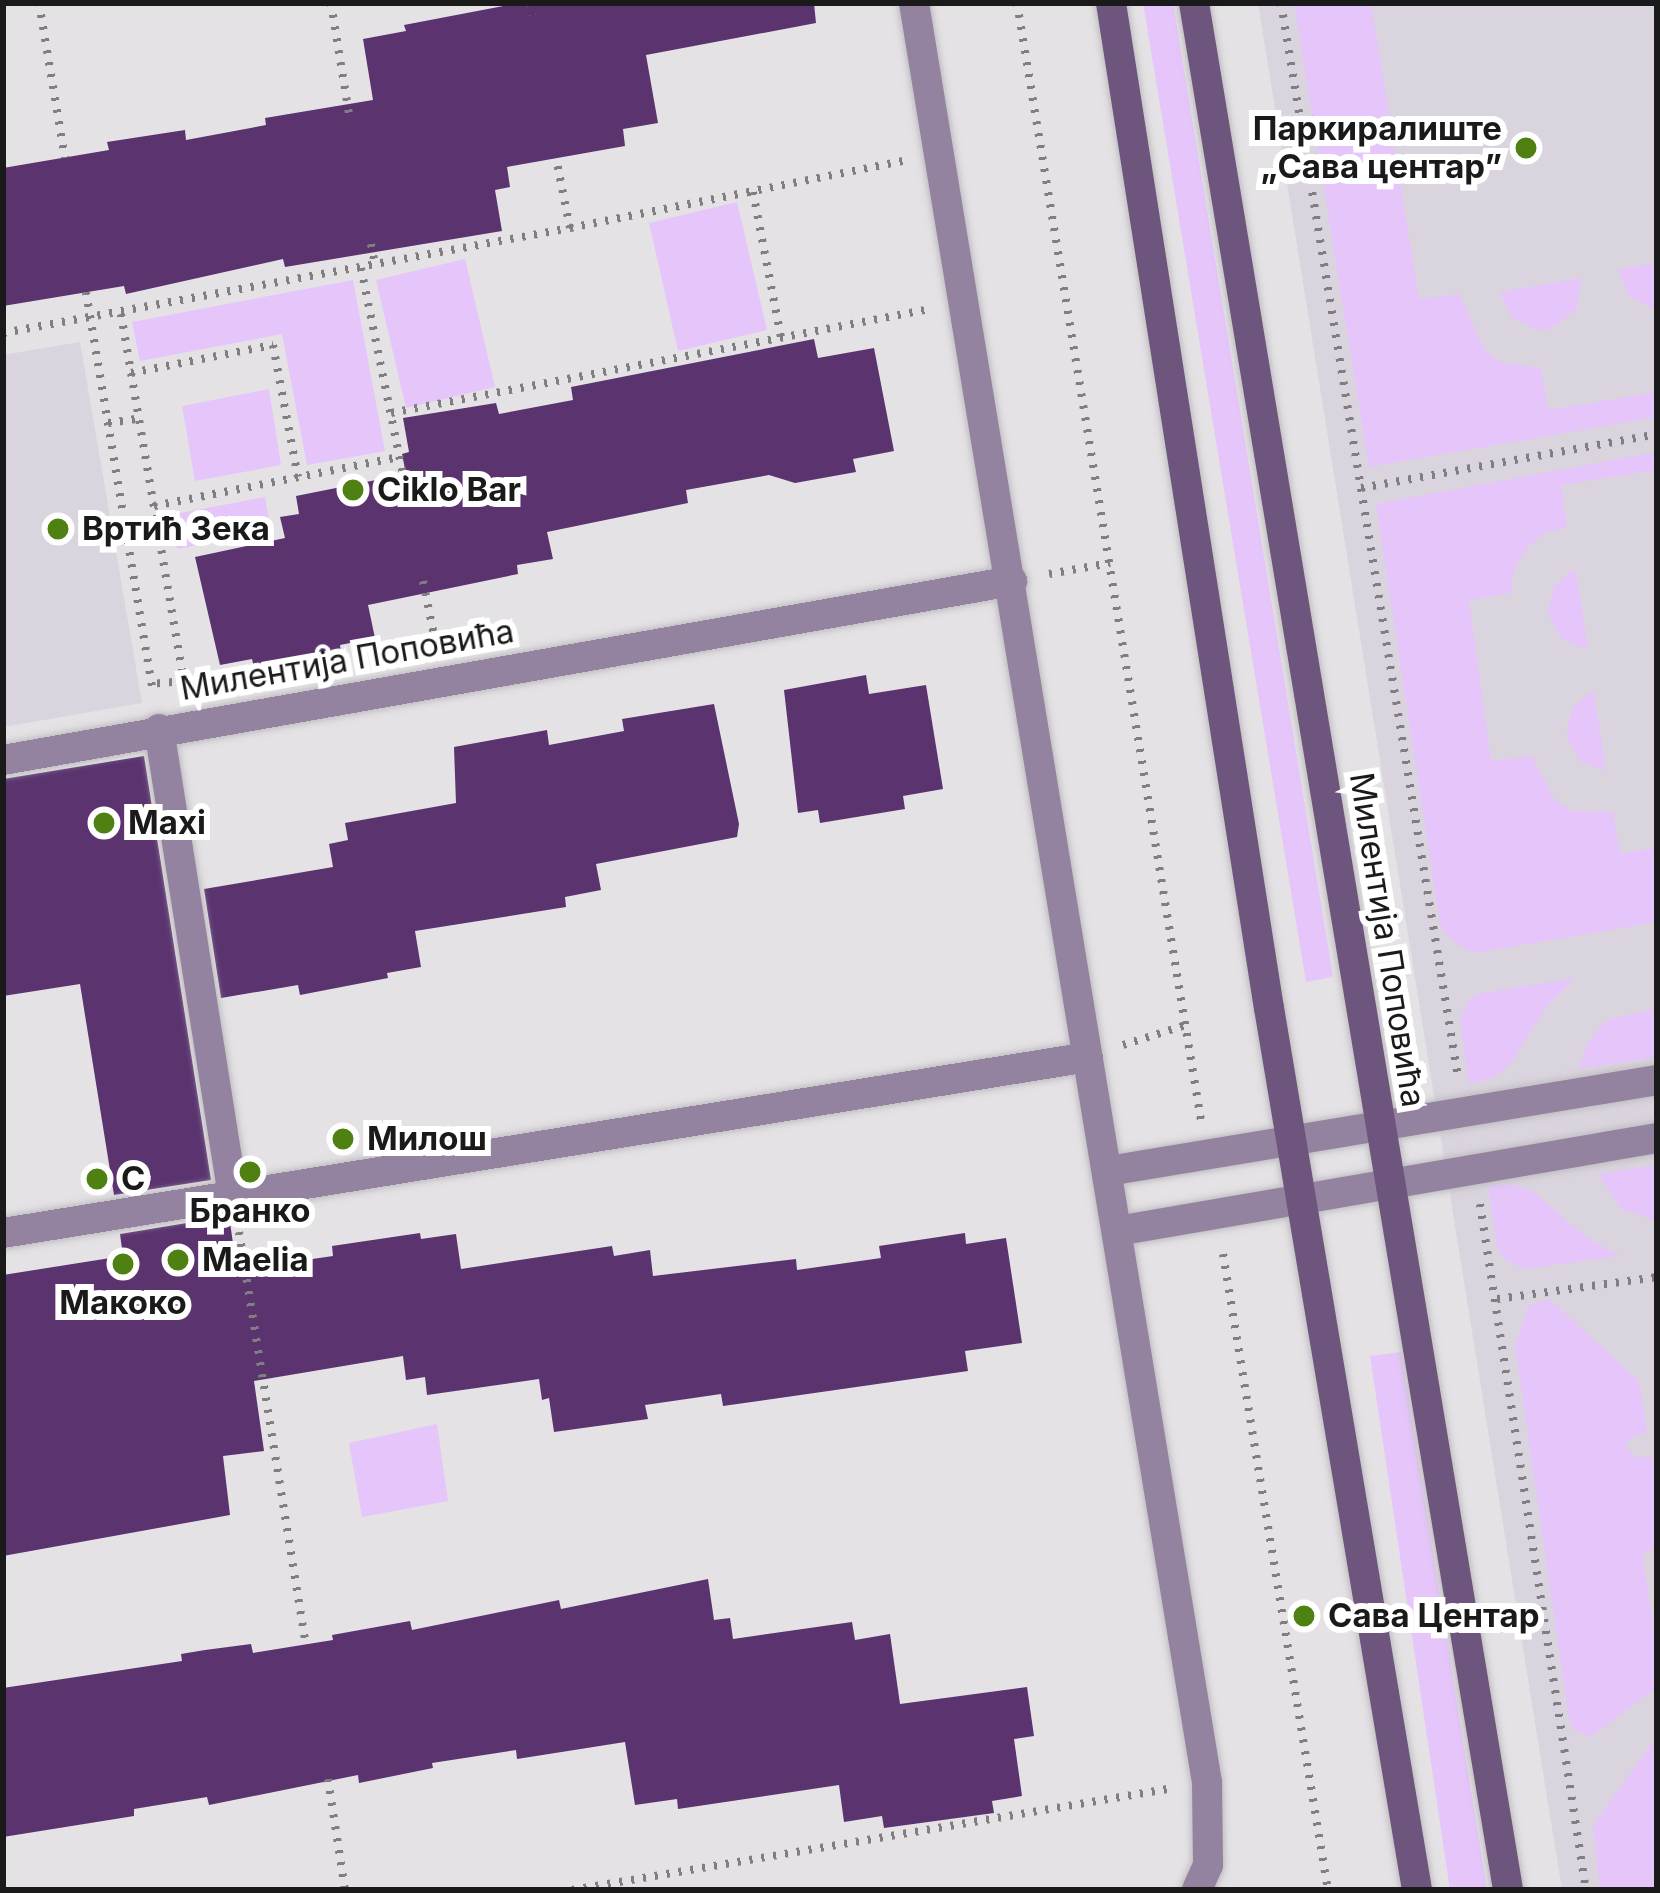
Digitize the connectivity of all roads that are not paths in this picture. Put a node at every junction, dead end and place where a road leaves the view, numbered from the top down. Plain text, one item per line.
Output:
1 (914, 3) edge
2 (1112, 3) edge
3 (1194, 3) edge
4 (1012, 581) junction
5 (159, 729) junction
6 (3, 760) edge
7 (1088, 1057) junction
8 (1657, 1080) edge
9 (1381, 1125) junction
10 (1657, 1138) edge
11 (1292, 1140) junction
12 (1108, 1171) junction
13 (1391, 1186) junction
14 (233, 1196) junction
15 (1302, 1200) junction
16 (1118, 1231) junction
17 (3, 1234) edge
18 (1197, 1890) edge
19 (1417, 1890) edge
20 (1508, 1890) edge

1 - 4 street
2 - 11 street
3 - 9 street, Милентија Поповића
4 - 5 street, Милентија Поповића
4 - 7 street
5 - 6 street
5 - 14 street, Милентија Поповића
7 - 12 street
7 - 14 street
8 - 9 street
9 - 11 street
9 - 13 street, Милентија Поповића
10 - 13 street
11 - 12 street
11 - 15 street
12 - 16 street
13 - 15 street
13 - 20 street, Милентија Поповића
14 - 17 street
15 - 16 street
15 - 19 street
16 - 18 street

